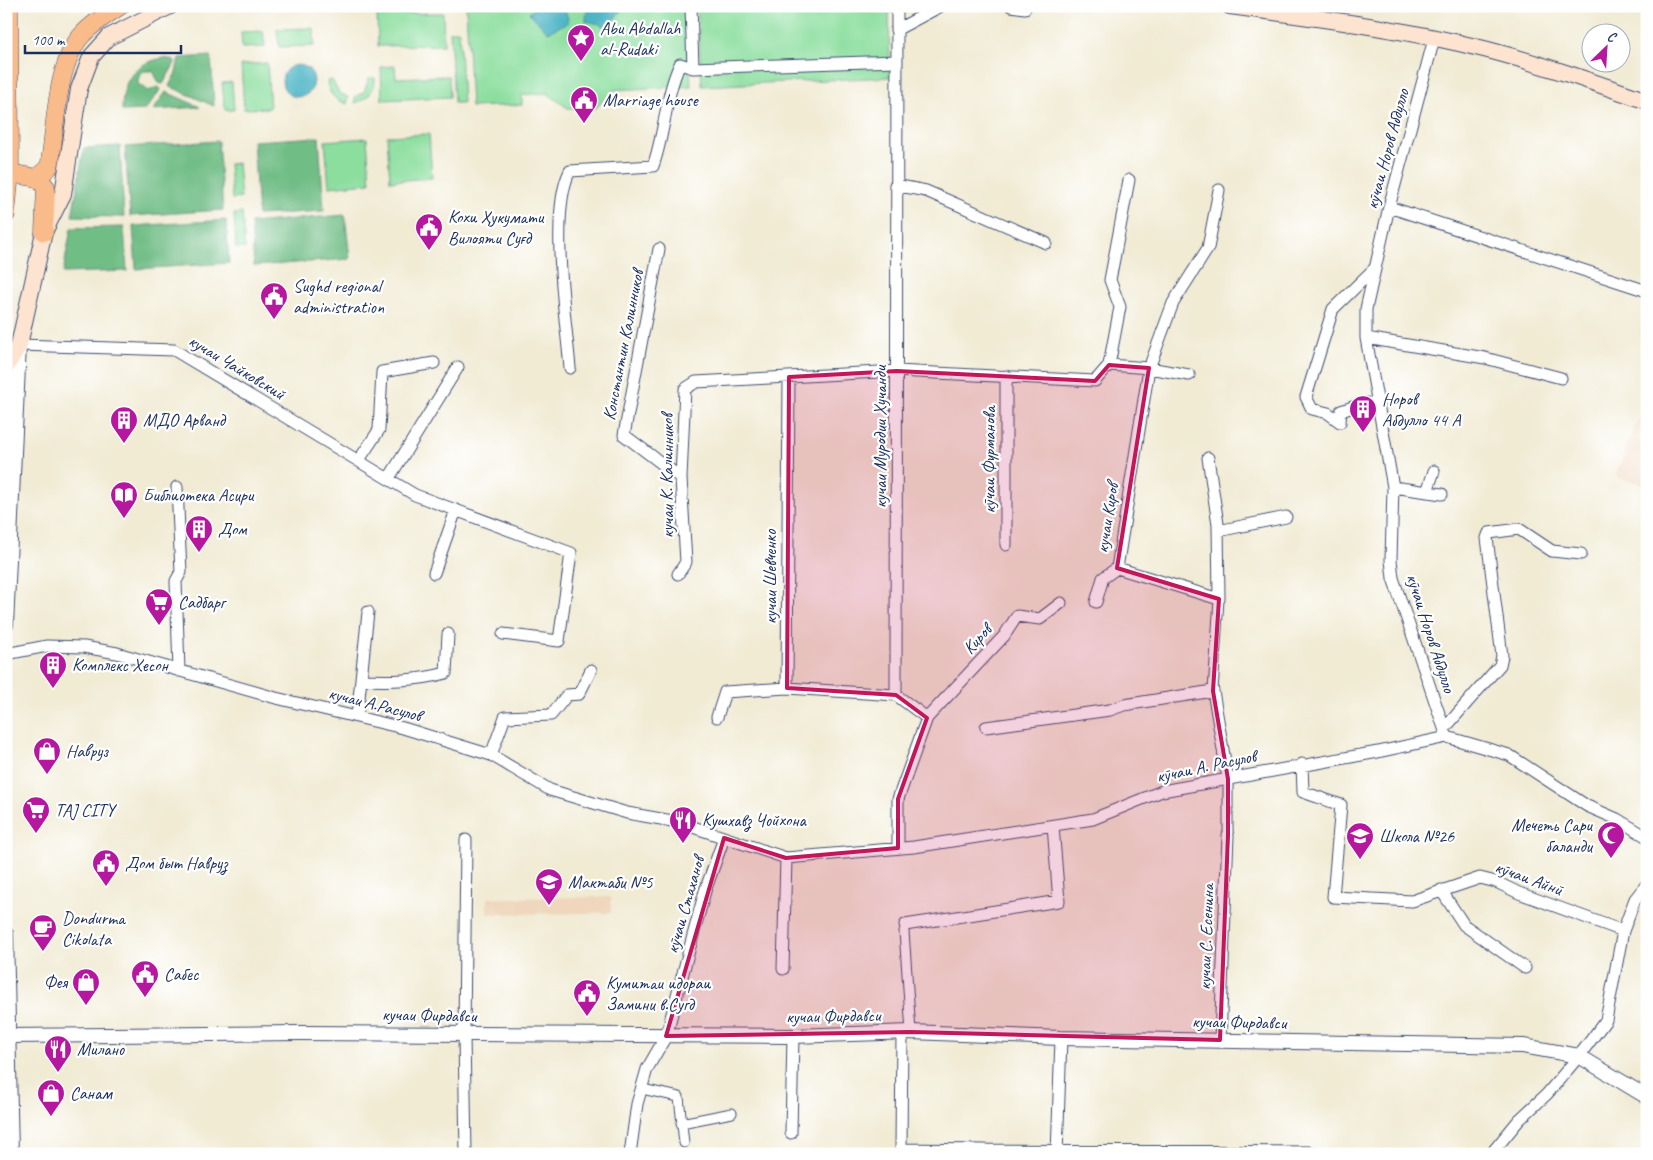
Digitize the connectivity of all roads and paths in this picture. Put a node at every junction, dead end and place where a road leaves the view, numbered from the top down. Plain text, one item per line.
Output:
1 (120, 6) edge
2 (691, 6) edge
3 (897, 6) edge
4 (941, 6) edge
5 (1012, 6) edge
6 (1230, 6) edge
7 (1284, 6) edge
8 (164, 8) edge
9 (1025, 8) dead end
10 (9, 9) edge
11 (896, 30) junction
12 (1434, 39) junction
13 (897, 61) junction
14 (693, 68) junction
15 (1647, 93) edge
16 (1647, 101) edge
17 (10, 173) junction
18 (37, 178) junction
19 (1129, 180) dead end
20 (896, 184) junction
21 (1219, 190) dead end
22 (1389, 207) junction
23 (6, 214) edge
24 (44, 232) junction
25 (1046, 243) dead end
26 (659, 249) dead end
27 (1374, 269) junction
28 (1647, 291) edge
29 (1366, 338) junction
30 (19, 345) junction
31 (434, 363) dead end
32 (1109, 365) junction
33 (6, 367) edge
34 (458, 367) dead end
35 (570, 368) dead end
36 (1148, 368) junction
37 (898, 371) junction
38 (1188, 375) dead end
39 (1006, 376) junction
40 (789, 377) junction
41 (1561, 378) dead end
42 (1377, 402) junction
43 (1208, 458) dead end
44 (359, 460) junction
45 (1434, 471) dead end
46 (388, 478) junction
47 (681, 478) junction
48 (176, 487) dead end
49 (1393, 487) junction
50 (1427, 492) junction
51 (1442, 494) dead end
52 (456, 510) junction
53 (1286, 518) dead end
54 (1218, 531) junction
55 (1006, 545) dead end
56 (1581, 554) dead end
57 (1117, 568) junction
58 (434, 573) dead end
59 (678, 574) dead end
60 (1219, 599) junction
61 (1096, 602) dead end
62 (1061, 603) dead end
63 (368, 612) dead end
64 (6, 625) edge
65 (448, 634) dead end
66 (503, 634) dead end
67 (6, 654) edge
68 (591, 670) dead end
69 (179, 671) junction
70 (361, 680) junction
71 (787, 688) junction
72 (1213, 691) junction
73 (896, 695) junction
74 (357, 717) junction
75 (717, 717) dead end
76 (927, 718) junction
77 (986, 727) dead end
78 (1446, 732) junction
79 (491, 755) junction
80 (1302, 764) junction
81 (1228, 779) junction
82 (1053, 826) junction
83 (1228, 835) joint
84 (1647, 837) edge
85 (724, 838) junction
86 (466, 840) dead end
87 (898, 848) junction
88 (786, 858) junction
89 (1647, 884) edge
90 (1441, 890) junction
91 (904, 928) joint
92 (1622, 931) junction
93 (6, 934) edge
94 (1524, 968) dead end
95 (783, 969) dead end
96 (906, 1033) junction
97 (464, 1035) junction
98 (8, 1036) junction
99 (666, 1036) junction
100 (793, 1036) junction
101 (1061, 1038) junction
102 (1220, 1040) junction
103 (1579, 1056) junction
104 (642, 1088) junction
105 (1647, 1097) edge
106 (732, 1113) dead end
107 (682, 1123) junction
108 (791, 1133) dead end
109 (684, 1143) dead end
110 (901, 1151) edge
111 (985, 1152) edge
112 (1057, 1152) edge
113 (1310, 1152) dead end
114 (1189, 1153) edge
115 (11, 1154) edge
116 (466, 1154) edge
117 (630, 1154) edge
118 (1492, 1154) edge

1 - 18 main road
2 - 14 street
3 - 11 street, кучаи Муродии Хучанди
4 - 11 street
5 - 9 street
6 - 12 main road
7 - 15 main road
8 - 24 main road
10 - 17 main road
11 - 13 street, кучаи Муродии Хучанди
12 - 16 main road
12 - 22 street, кӯчаи Норов Абдулло
13 - 14 street
13 - 20 street, кучаи Муродии Хучанди
14 - 35 street
17 - 18 main road
17 - 23 main road
18 - 24 main road
19 - 32 street
20 - 25 street
20 - 37 street, кучаи Муродии Хучанди
21 - 36 street, кучаи Киров
22 - 27 street, кӯчаи Норов Абдулло
22 - 28 street
24 - 30 main road
26 - 47 street, Константин Калинников
27 - 29 street, кӯчаи Норов Абдулло
27 - 42 street
29 - 41 street
29 - 42 street, кӯчаи Норов Абдулло
30 - 33 main road
30 - 44 street, кучаи Чайковский
30 - 64 street
31 - 44 street
32 - 36 street
32 - 39 street
34 - 46 street
36 - 38 street
36 - 57 street, кучаи Киров
37 - 39 street
37 - 40 street
37 - 73 street, кучаи Муродии Хучанди
39 - 55 street, кӯчаи Фурманова
40 - 47 street, кучаи К. Калинников
40 - 71 street, кучаи Шевченко
42 - 49 street, кӯчаи Норов Абдулло
43 - 54 street
44 - 46 street, кучаи Чайковский
45 - 50 street
46 - 52 street, кучаи Чайковский
47 - 59 street, кучаи К. Калинников
48 - 69 street
49 - 50 street
49 - 78 street, кӯчаи Норов Абдулло
50 - 51 street
52 - 58 street
52 - 66 street, кучаи Чайковский
53 - 54 street
54 - 60 street
56 - 78 street, кӯчаи Норов Абдулло
57 - 60 street, кучаи Киров
57 - 61 street
60 - 72 street
62 - 76 street, Киров
63 - 70 street
65 - 70 street
67 - 69 street, кучаи А.Расулов
68 - 79 street
69 - 74 street, кучаи А.Расулов
70 - 74 street
71 - 73 street
71 - 75 street
72 - 77 street
72 - 81 street
73 - 76 street
74 - 79 street, кучаи А.Расулов
76 - 87 street
78 - 80 street, кӯчаи А. Расулов
78 - 84 street, кӯчаи А. Расулов
79 - 85 street, кучаи А.Расулов
80 - 81 street, кӯчаи А. Расулов
80 - 90 street, кӯчаи Айнӣ
81 - 82 street, кӯчаи А. Расулов
81 - 83 street
82 - 87 street, кӯчаи А. Расулов
82 - 91 street
83 - 102 street, кучаи С. Есенина
85 - 88 street, кӯчаи А. Расулов
85 - 99 street, кӯчаи Стаханов
86 - 97 street
87 - 88 street, кӯчаи А. Расулов
88 - 95 street
89 - 92 street
90 - 92 street, кӯчаи Айнӣ
90 - 94 street
91 - 96 street
92 - 103 street
93 - 98 street
96 - 100 street, кучаи Фирдавси
96 - 101 street, кучаи Фирдавси
96 - 110 street
97 - 98 street, кучаи Фирдавси
97 - 99 street, кучаи Фирдавси
97 - 116 street
98 - 115 street
99 - 100 street, кучаи Фирдавси
99 - 104 street, кӯчаи Стаханов
100 - 108 street
101 - 102 street, кучаи Фирдавси
101 - 112 street
102 - 103 street, кучаи Фирдавси
103 - 105 street, кучаи Фирдавси
103 - 118 street
104 - 107 street
104 - 117 street, кӯчаи Стаханов
106 - 107 street
107 - 109 street
110 - 111 street
111 - 112 street
112 - 114 street
113 - 114 street

